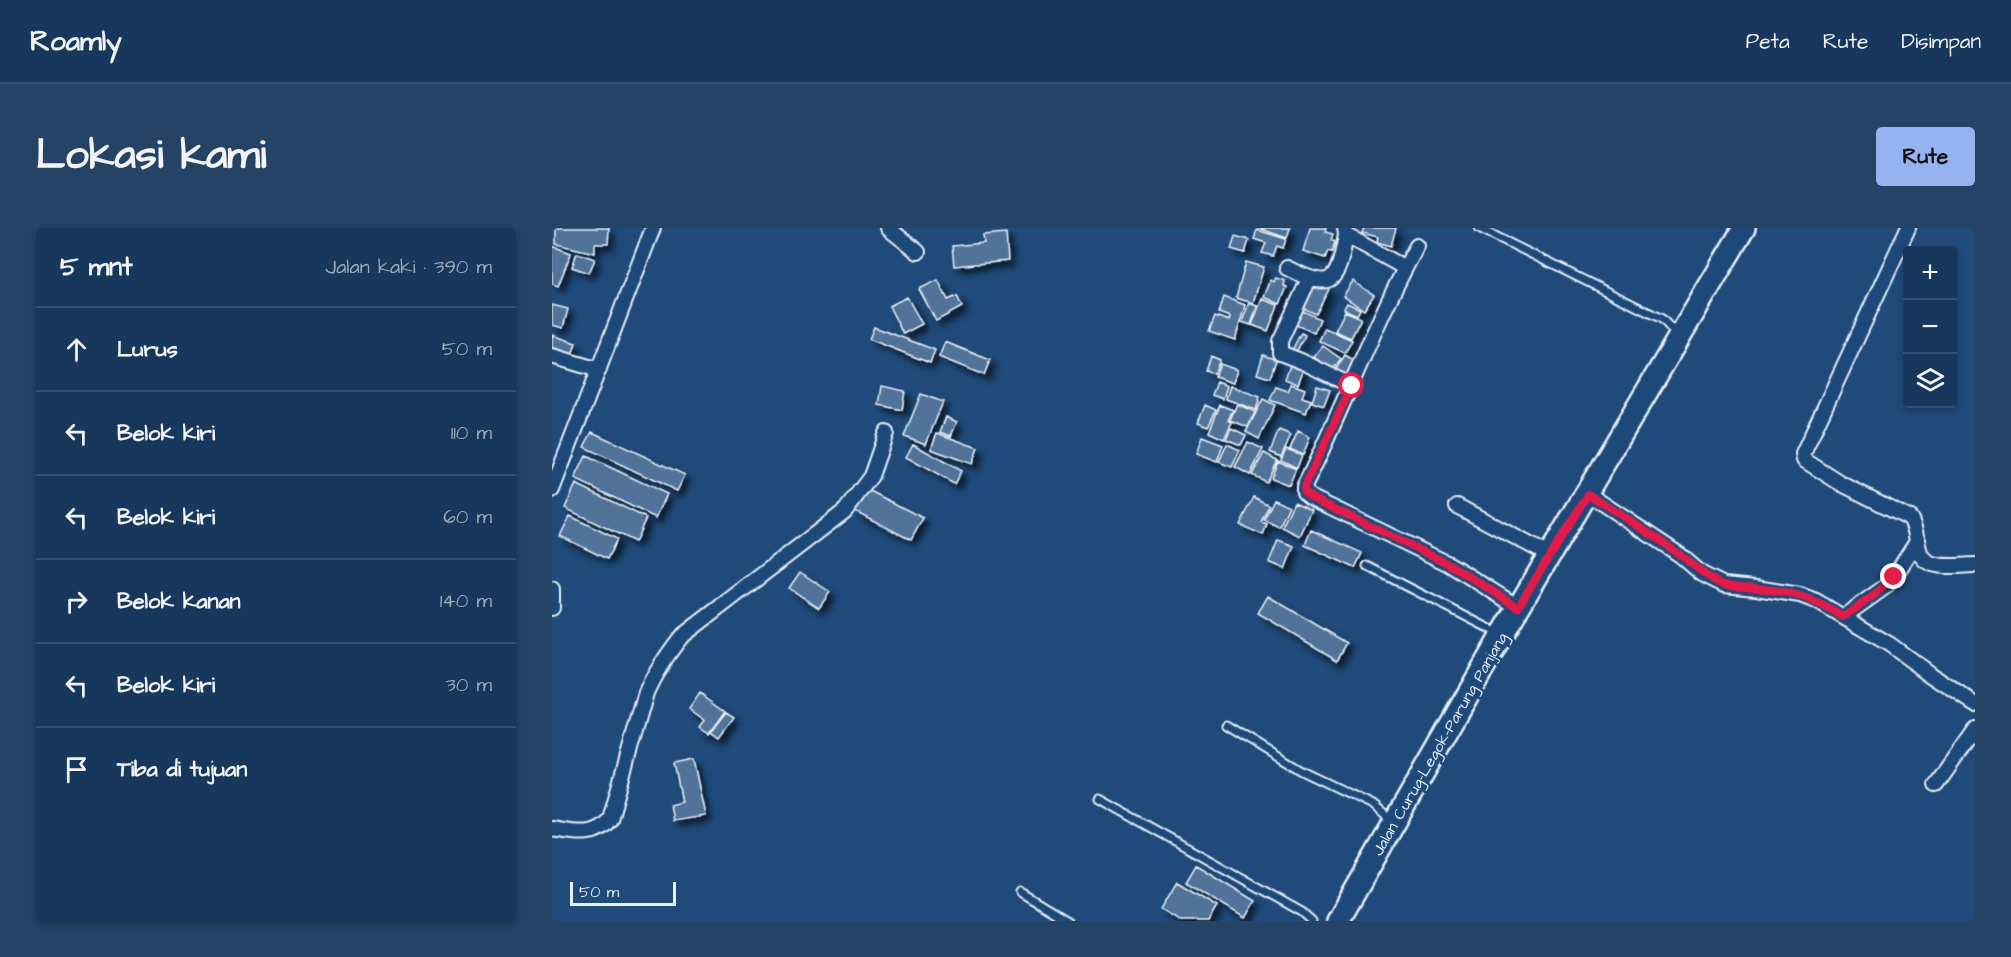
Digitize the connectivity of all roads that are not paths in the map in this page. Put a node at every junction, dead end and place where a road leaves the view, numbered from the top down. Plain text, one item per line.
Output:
1 (653, 228) edge
2 (888, 228) edge
3 (1479, 228) edge
4 (1744, 228) edge
5 (1908, 228) edge
6 (1345, 232) edge
7 (1417, 246) dead end
8 (918, 252) dead end
9 (1287, 268) dead end
10 (1405, 268) junction
11 (1308, 279) junction
12 (1678, 337) junction
13 (552, 356) edge
14 (599, 370) junction
15 (1352, 386) junction
16 (886, 433) dead end
17 (552, 490) edge
18 (1588, 494) junction
19 (1457, 506) dead end
20 (1918, 540) junction
21 (1549, 555) junction
22 (1975, 565) edge
23 (1367, 566) dead end
24 (552, 589) edge
25 (1518, 607) junction
26 (552, 608) edge
27 (1843, 617) junction
28 (1502, 635) junction
29 (1975, 704) edge
30 (1226, 725) dead end
31 (1975, 730) edge
32 (1936, 785) dead end
33 (1100, 799) dead end
34 (1395, 824) junction
35 (552, 829) edge
36 (1020, 892) dead end
37 (1068, 921) edge
38 (1312, 921) edge
39 (1338, 921) edge

1 - 14 street
2 - 8 street
3 - 12 lane
4 - 12 main road, Jalan Curug–Legok–Parung Panjang
5 - 20 street
6 - 10 street
6 - 11 street
7 - 10 street
9 - 11 street
10 - 15 street
11 - 15 street
12 - 18 main road, Jalan Curug–Legok–Parung Panjang
13 - 14 street
14 - 17 street
15 - 25 street
16 - 35 street
18 - 21 main road, Jalan Curug–Legok–Parung Panjang
18 - 27 street
19 - 21 street
20 - 22 street
20 - 27 street
21 - 25 main road, Jalan Curug–Legok–Parung Panjang
23 - 28 lane
24 - 26 street
25 - 28 main road, Jalan Curug–Legok–Parung Panjang
27 - 29 street
28 - 34 main road, Jalan Curug–Legok–Parung Panjang
30 - 34 lane
31 - 32 street
33 - 38 lane
34 - 39 main road, Jalan Curug–Legok–Parung Panjang
36 - 37 lane

